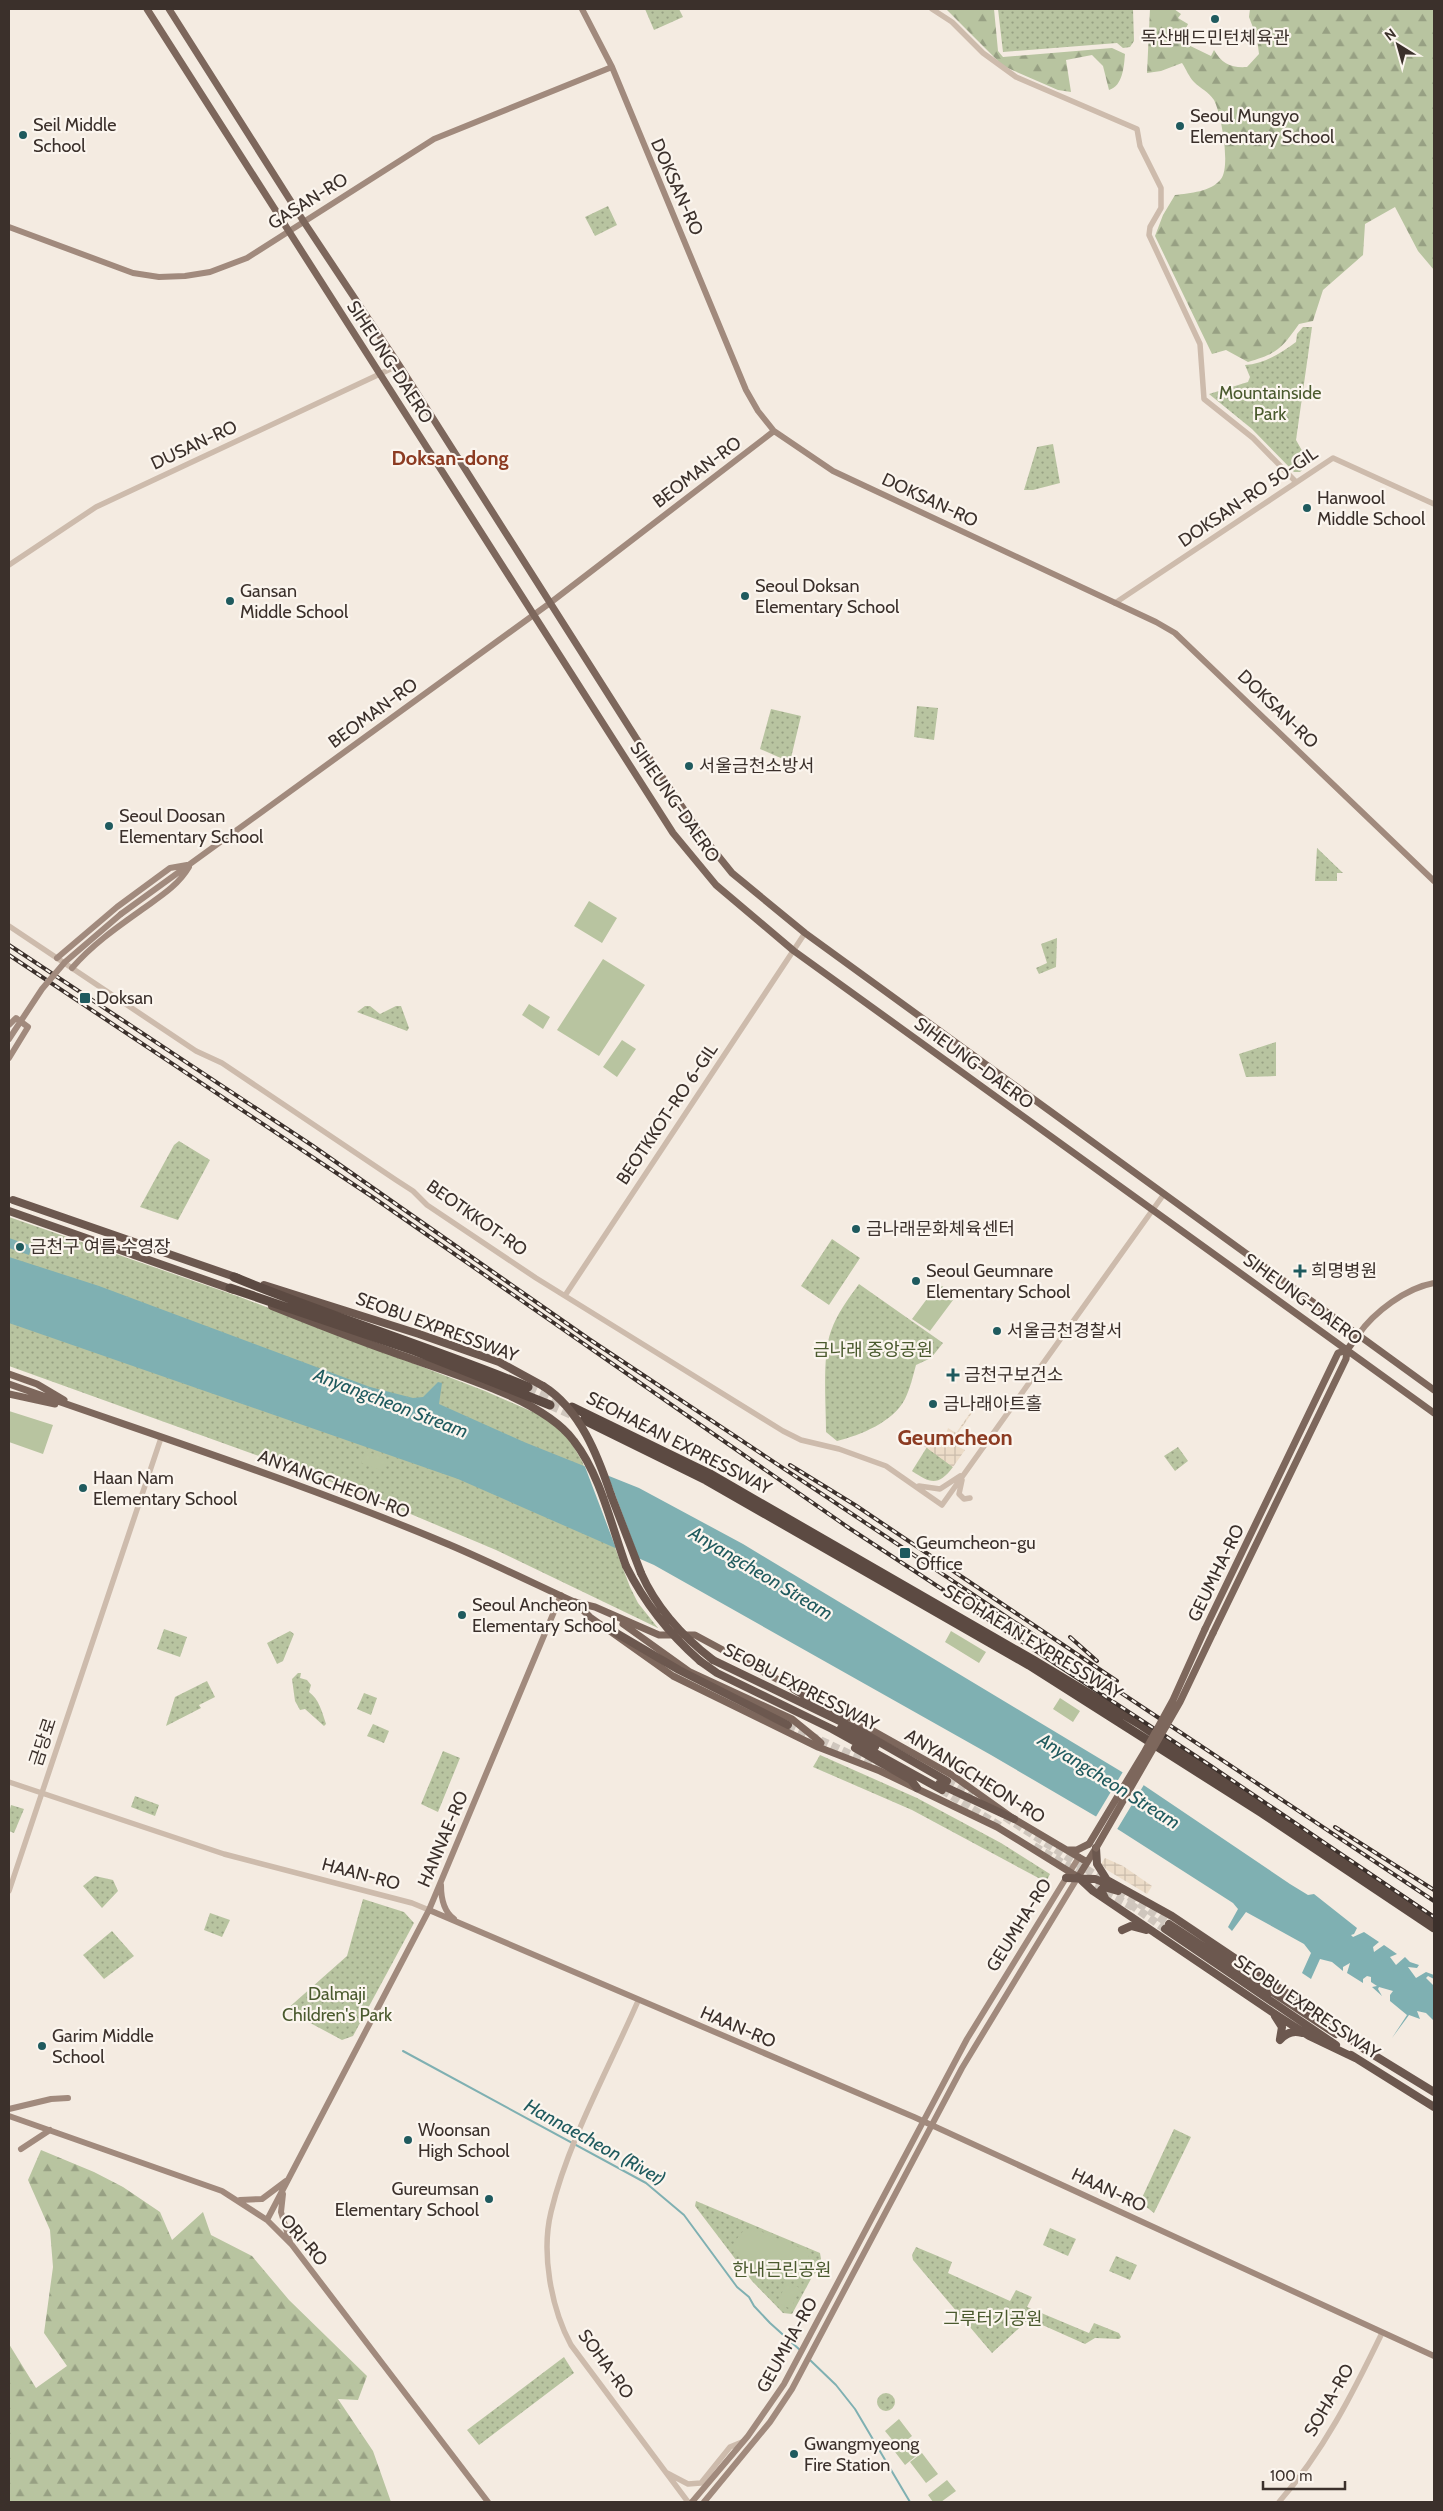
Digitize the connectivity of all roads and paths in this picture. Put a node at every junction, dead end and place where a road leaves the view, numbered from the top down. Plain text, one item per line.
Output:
1 (147, 9) edge
2 (169, 9) edge
3 (582, 9) edge
4 (932, 9) edge
5 (612, 67) junction
6 (304, 222) junction
7 (9, 227) edge
8 (288, 232) junction
9 (399, 365) junction
10 (380, 375) junction
11 (774, 431) junction
12 (1296, 482) junction
13 (1434, 504) edge
14 (9, 565) edge
15 (550, 603) junction
16 (1115, 603) junction
17 (534, 615) junction
18 (191, 864) junction
19 (1434, 881) edge
20 (9, 926) edge
21 (806, 933) junction
22 (794, 951) junction
23 (57, 958) junction
24 (72, 968) junction
25 (9, 1025) edge
26 (9, 1039) edge
27 (9, 1058) edge
28 (1164, 1194) junction
29 (11, 1200) edge
30 (1153, 1210) junction
31 (9, 1211) edge
32 (234, 1277) junction
33 (1434, 1282) edge
34 (230, 1288) junction
35 (566, 1294) junction
36 (1358, 1335) junction
37 (1347, 1350) junction
38 (9, 1374) edge
39 (9, 1384) edge
40 (528, 1387) tunnel mouth
41 (1434, 1390) edge
42 (9, 1394) edge
43 (550, 1405) tunnel mouth
44 (572, 1406) tunnel mouth
45 (78, 1408) junction
46 (1434, 1413) edge
47 (584, 1420) tunnel mouth
48 (161, 1438) junction
49 (965, 1471) junction
50 (708, 1477) junction
51 (910, 1482) junction
52 (970, 1498) dead end
53 (561, 1596) junction
54 (574, 1602) junction
55 (610, 1615) junction
56 (606, 1627) junction
57 (794, 1689) junction
58 (818, 1713) junction
59 (811, 1719) junction
60 (788, 1725) tunnel mouth
61 (860, 1731) junction
62 (818, 1747) junction
63 (947, 1781) tunnel mouth
64 (9, 1782) edge
65 (917, 1788) junction
66 (942, 1790) tunnel mouth
67 (42, 1794) junction
68 (1014, 1819) junction
69 (1092, 1846) junction
70 (1067, 1850) junction
71 (1080, 1858) junction
72 (1087, 1862) junction
73 (1068, 1875) junction
74 (1078, 1877) junction
75 (441, 1884) junction
76 (1120, 1888) junction
77 (9, 1891) edge
78 (1106, 1899) junction
79 (1119, 1908) junction
80 (429, 1910) junction
81 (1163, 1911) junction
82 (1434, 1920) edge
83 (461, 1924) junction
84 (1434, 1928) edge
85 (1164, 1929) junction
86 (638, 2001) junction
87 (1272, 2012) junction
88 (1309, 2036) junction
89 (1362, 2048) junction
90 (1355, 2058) junction
91 (1434, 2092) edge
92 (68, 2098) dead end
93 (1434, 2107) edge
94 (9, 2109) edge
95 (9, 2116) edge
96 (923, 2121) junction
97 (932, 2126) junction
98 (50, 2130) junction
99 (22, 2149) dead end
100 (289, 2178) junction
101 (239, 2200) junction
102 (267, 2220) junction
103 (292, 2245) junction
104 (1382, 2334) junction
105 (1434, 2356) edge
106 (744, 2441) junction
107 (667, 2473) junction
108 (488, 2502) edge
109 (690, 2502) edge
110 (704, 2502) edge
111 (1279, 2502) edge

1 - 8 main road, SIHEUNG-DAERO
2 - 6 main road, SIHEUNG-DAERO
3 - 5 main road, DOKSAN-RO
4 - 12 street
5 - 6 main road, GASAN-RO
5 - 11 main road, DOKSAN-RO
6 - 8 main road, GASAN-RO
6 - 9 main road, SIHEUNG-DAERO
7 - 8 main road, GASAN-RO
8 - 10 main road, SIHEUNG-DAERO
9 - 10 street, DUSAN-RO
9 - 15 main road, SIHEUNG-DAERO
10 - 14 street, DUSAN-RO
10 - 17 main road, SIHEUNG-DAERO
11 - 15 main road, BEOMAN-RO
11 - 16 main road, DOKSAN-RO
12 - 13 street, DOKSAN-RO 50-GIL
12 - 16 street, DOKSAN-RO 50-GIL
15 - 17 main road, BEOMAN-RO
15 - 21 main road, SIHEUNG-DAERO
16 - 19 main road, DOKSAN-RO
17 - 18 main road, BEOMAN-RO
17 - 22 main road, SIHEUNG-DAERO
18 - 23 main road
18 - 24 main road
18 - 26 main road, BEOMAN-RO, bridge
20 - 23 street, BEOTKKOT-RO
21 - 22 street, BEOTKKOT-RO 6-GIL
21 - 28 main road, SIHEUNG-DAERO
22 - 30 main road, SIHEUNG-DAERO
22 - 35 street, BEOTKKOT-RO 6-GIL
23 - 24 street, BEOTKKOT-RO
24 - 35 street, BEOTKKOT-RO
25 - 27 main road
28 - 30 street
28 - 36 main road, SIHEUNG-DAERO
29 - 32 highway, SEOBU EXPRESSWAY
30 - 37 main road, SIHEUNG-DAERO
30 - 49 street
31 - 34 highway, SEOBU EXPRESSWAY
32 - 40 highway
32 - 58 highway, SEOBU EXPRESSWAY, bridge
33 - 36 main road, GEUMHA-RO
34 - 43 highway
34 - 59 highway, SEOBU EXPRESSWAY, bridge
35 - 51 street, BEOTKKOT-RO
36 - 37 main road, GEUMHA-RO
36 - 41 main road, SIHEUNG-DAERO
37 - 46 main road, SIHEUNG-DAERO
37 - 69 main road, GEUMHA-RO, bridge
37 - 69 main road, GEUMHA-RO, bridge
38 - 45 main road
39 - 45 main road
42 - 45 main road
44 - 50 highway, SEOHAEAN EXPRESSWAY
45 - 48 main road, ANYANGCHEON-RO
47 - 50 highway, SEOHAEAN EXPRESSWAY
48 - 53 main road, ANYANGCHEON-RO
48 - 67 street, 금당로
49 - 51 street
49 - 51 street, BEOTKKOT-RO
49 - 52 street
50 - 82 highway, SEOHAEAN EXPRESSWAY, bridge
50 - 84 highway, SEOHAEAN EXPRESSWAY, bridge
53 - 54 main road, ANYANGCHEON-RO
53 - 75 main road, HANNAE-RO
54 - 55 main road, ANYANGCHEON-RO
54 - 56 main road, ANYANGCHEON-RO
55 - 57 main road, ANYANGCHEON-RO
55 - 62 main road
56 - 60 highway
56 - 62 main road, ANYANGCHEON-RO
57 - 61 highway
57 - 68 main road, ANYANGCHEON-RO
58 - 61 highway, SEOBU EXPRESSWAY
58 - 68 highway
59 - 65 highway
59 - 66 highway, SEOBU EXPRESSWAY
61 - 63 highway, SEOBU EXPRESSWAY
62 - 65 main road, ANYANGCHEON-RO
64 - 67 street, HAAN-RO
65 - 73 main road, ANYANGCHEON-RO
67 - 77 street, 금당로
67 - 80 street, HAAN-RO
68 - 70 main road, ANYANGCHEON-RO
69 - 70 main road
69 - 71 main road, GEUMHA-RO
69 - 72 main road, GEUMHA-RO
69 - 76 highway
70 - 71 main road, ANYANGCHEON-RO
71 - 72 main road, ANYANGCHEON-RO
71 - 73 main road, GEUMHA-RO
72 - 74 main road, GEUMHA-RO
73 - 74 highway
73 - 96 main road, GEUMHA-RO
74 - 76 highway
74 - 78 highway
74 - 97 main road, GEUMHA-RO
75 - 80 main road, HANNAE-RO
75 - 83 main road
76 - 81 highway
78 - 79 highway
78 - 81 highway
79 - 85 highway
79 - 85 highway
80 - 83 main road, HAAN-RO
80 - 100 main road, HANNAE-RO
81 - 89 highway
83 - 86 main road, HAAN-RO
85 - 87 highway
85 - 89 highway, SEOBU EXPRESSWAY
85 - 90 highway, SEOBU EXPRESSWAY
86 - 96 main road, HAAN-RO
86 - 107 street, SOHA-RO
87 - 88 highway
87 - 88 highway
88 - 90 highway
89 - 91 highway, SEOBU EXPRESSWAY
90 - 93 highway, SEOBU EXPRESSWAY
92 - 94 main road
95 - 98 main road, ORI-RO
96 - 97 main road, HAAN-RO
96 - 106 main road, GEUMHA-RO
97 - 104 main road, HAAN-RO
97 - 110 main road, GEUMHA-RO
98 - 99 main road
98 - 101 main road, ORI-RO
100 - 101 main road
100 - 102 main road, HANNAE-RO
100 - 103 main road
101 - 102 main road, ORI-RO
102 - 103 main road, ORI-RO
103 - 108 main road, ORI-RO
104 - 105 main road, HAAN-RO
104 - 111 street, SOHA-RO
106 - 107 street
106 - 109 main road, GEUMHA-RO
107 - 109 street, SOHA-RO

